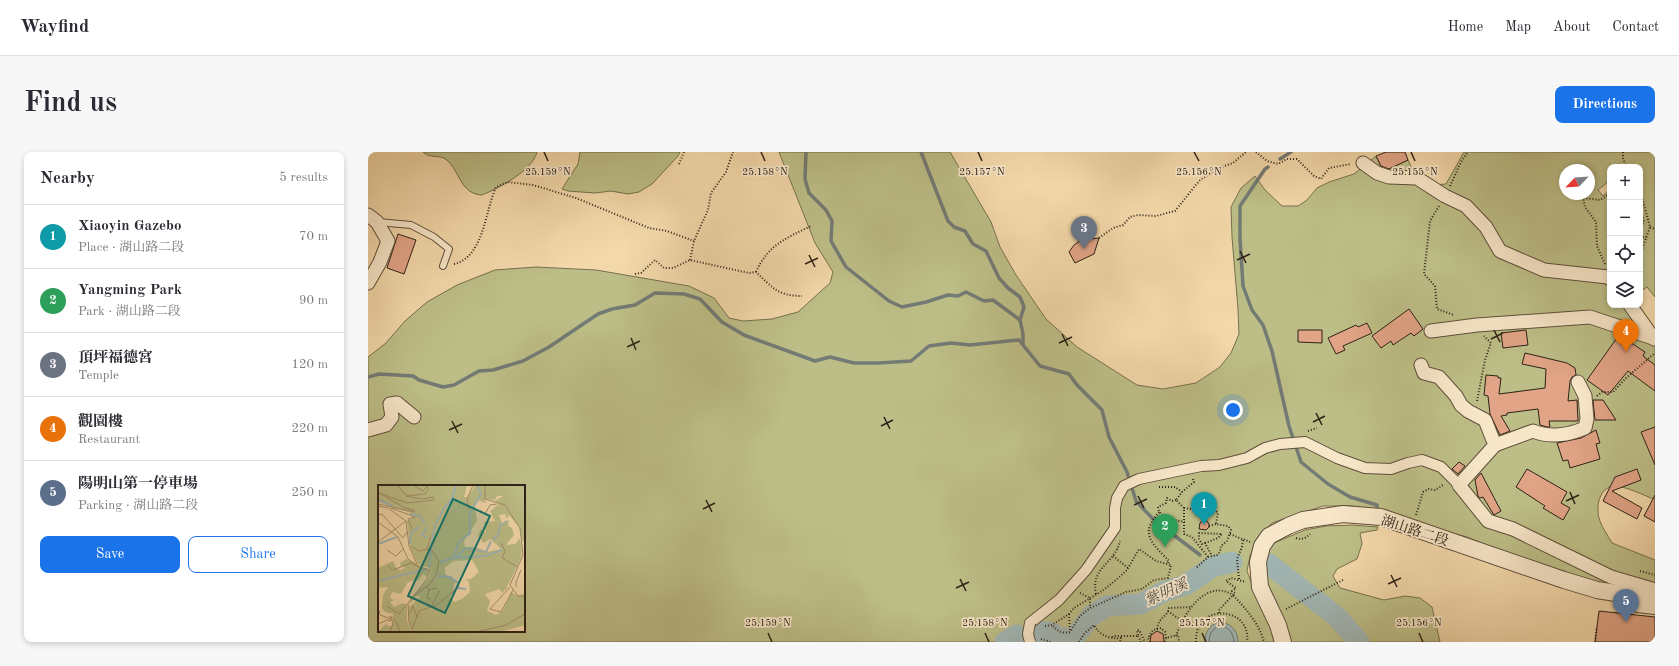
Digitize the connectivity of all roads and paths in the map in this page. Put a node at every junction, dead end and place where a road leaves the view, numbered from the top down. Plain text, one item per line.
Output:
1 (684, 152) edge
2 (733, 152) edge
3 (1246, 152) edge
4 (1256, 152) edge
5 (1468, 152) edge
6 (1623, 152) edge
7 (1362, 163) joint
8 (679, 164) dead end
9 (1625, 164) edge
10 (1445, 196) junction
11 (1607, 196) edge
12 (1643, 200) edge
13 (373, 218) edge
14 (811, 226) dead end
15 (1650, 227) junction
16 (1655, 229) edge
17 (1643, 237) edge
18 (1099, 238) dead end
19 (1646, 238) junction
20 (694, 240) junction
21 (1643, 246) edge
22 (690, 260) junction
23 (443, 266) joint
24 (756, 272) junction
25 (1608, 272) edge
26 (636, 274) dead end
27 (1607, 278) edge
28 (368, 283) edge
29 (802, 296) dead end
30 (1632, 308) edge
31 (1456, 315) dead end
32 (1477, 325) junction
33 (1431, 331) dead end
34 (1654, 340) edge
35 (1655, 353) edge
36 (1421, 365) dead end
37 (1578, 382) dead end
38 (1585, 404) junction
39 (1476, 415) junction
40 (414, 417) dead end
41 (368, 430) edge
42 (1495, 445) junction
43 (1190, 468) junction
44 (1455, 482) junction
45 (1176, 500) junction
46 (1184, 508) junction
47 (1158, 512) junction
48 (1185, 522) junction
49 (1216, 524) junction
50 (1209, 526) dead end
51 (1413, 528) junction
52 (1230, 534) junction
53 (1199, 539) junction
54 (1243, 539) junction
55 (1194, 540) junction
56 (1205, 543) junction
57 (1119, 545) dead end
58 (1262, 546) junction
59 (1113, 556) junction
60 (1212, 556) junction
61 (1208, 557) junction
62 (1167, 564) junction
63 (1128, 568) junction
64 (1196, 568) dead end
65 (1640, 571) dead end
66 (1655, 575) edge
67 (1239, 579) junction
68 (1343, 580) dead end
69 (1071, 587) junction
70 (1260, 587) junction
71 (1655, 592) edge
72 (1096, 594) junction
73 (1622, 594) junction
74 (1233, 595) junction
75 (1090, 598) junction
76 (1655, 606) edge
77 (1192, 607) junction
78 (1090, 608) junction
79 (1168, 611) junction
80 (1283, 611) dead end
81 (1219, 613) junction
82 (1069, 614) junction
83 (1182, 621) junction
84 (1052, 625) junction
85 (1045, 626) dead end
86 (1597, 627) dead end
87 (1157, 629) junction
88 (1070, 632) junction
89 (1138, 636) junction
90 (1176, 636) junction
91 (1112, 637) junction
92 (1166, 638) junction
93 (1034, 640) edge
94 (1051, 642) edge
95 (1079, 642) edge
96 (1120, 642) edge
97 (1141, 642) edge
98 (1145, 642) edge
99 (1150, 642) edge
100 (1165, 642) edge
101 (1179, 642) edge
102 (1196, 642) edge
103 (1247, 642) edge
104 (1264, 642) edge
105 (1283, 642) edge
106 (1595, 642) edge

1 - 8 path
2 - 20 path
3 - 18 path
4 - 7 path
5 - 10 path
6 - 9 path
7 - 10 street
10 - 27 street
10 - 31 path
11 - 25 path
12 - 15 path
13 - 23 lane
13 - 28 street
14 - 24 path
15 - 16 path
15 - 19 path
17 - 19 path
19 - 21 path
20 - 22 path
20 - 23 path
22 - 24 path
22 - 26 path
24 - 29 path
30 - 34 street
32 - 33 street
32 - 34 street
32 - 39 path
35 - 38 path
36 - 39 street
37 - 38 street
38 - 42 street
39 - 42 street
40 - 41 street
42 - 44 street
43 - 44 street
43 - 45 path
43 - 69 street
44 - 51 path
44 - 71 street
45 - 46 path
45 - 47 path
46 - 48 path
46 - 49 path
47 - 48 path
47 - 62 path
48 - 55 path
49 - 50 path
49 - 52 path
51 - 58 street, 湖山路二段
51 - 73 street, 湖山路二段
52 - 54 path
52 - 60 path
53 - 55 path
53 - 56 path
53 - 56 path
54 - 58 path
54 - 67 path
55 - 61 path
56 - 60 path
57 - 59 path
58 - 70 street
59 - 63 path
59 - 72 path
60 - 61 path
61 - 64 path
62 - 63 path
62 - 78 path
63 - 72 path
65 - 66 path
67 - 70 path
67 - 74 path
68 - 80 path
69 - 75 path
69 - 93 street, bridge
70 - 105 street
71 - 73 street, 湖山路二段
72 - 75 path
73 - 76 street, 湖山路二段
74 - 77 path
74 - 81 path
74 - 104 path
75 - 78 path
75 - 82 path
77 - 79 path
77 - 83 path
78 - 88 path
79 - 83 path
79 - 87 path
81 - 102 path
81 - 103 path
82 - 84 path
82 - 88 path
83 - 90 path
84 - 85 path
84 - 88 path
86 - 106 path
87 - 92 path
87 - 99 path
89 - 91 path
89 - 97 path
89 - 98 path
90 - 92 path
90 - 101 path
91 - 95 path
91 - 96 path
92 - 100 path
93 - 94 path

